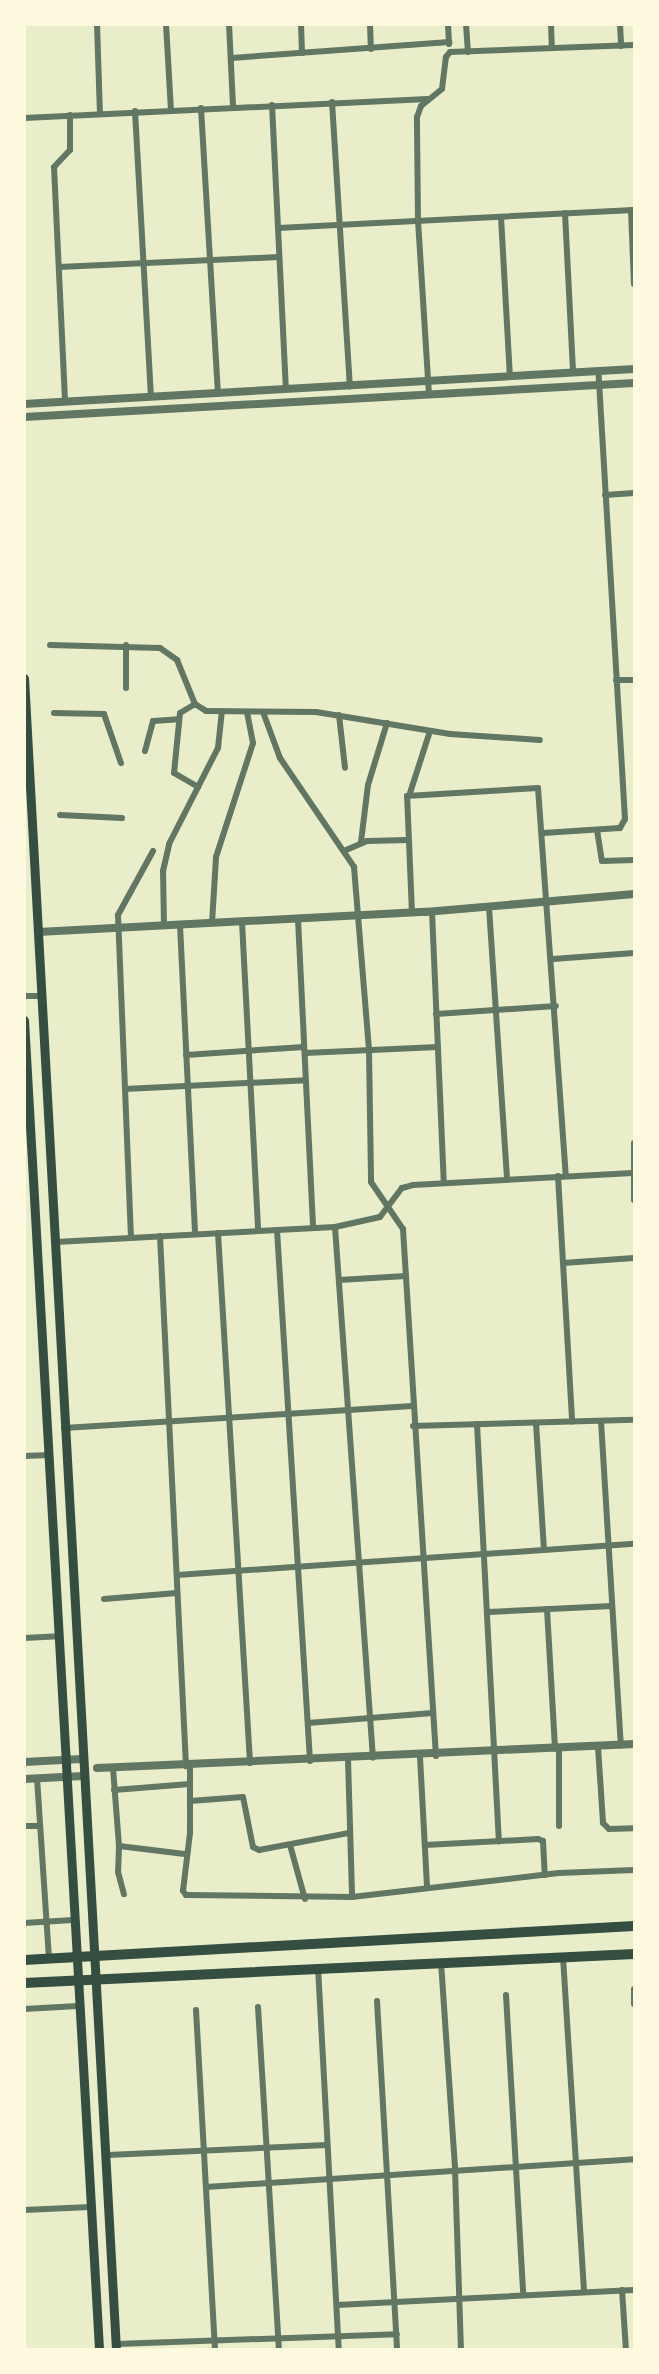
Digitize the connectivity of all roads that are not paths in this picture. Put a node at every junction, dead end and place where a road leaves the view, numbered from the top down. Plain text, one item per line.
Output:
1 (97, 24) edge
2 (166, 24) edge
3 (229, 24) edge
4 (301, 24) edge
5 (370, 24) edge
6 (449, 24) edge
7 (466, 24) edge
8 (551, 24) edge
9 (620, 24) edge
10 (449, 42) junction
11 (635, 45) edge
12 (621, 46) junction
13 (552, 48) junction
14 (371, 49) junction
15 (468, 51) junction
16 (450, 52) junction
17 (302, 54) junction
18 (231, 58) junction
19 (429, 99) junction
20 (332, 102) junction
21 (272, 105) junction
22 (233, 107) junction
23 (201, 108) junction
24 (171, 110) junction
25 (135, 111) junction
26 (100, 113) junction
27 (70, 115) junction
28 (24, 118) edge
29 (633, 210) edge
30 (565, 213) junction
31 (501, 216) junction
32 (418, 221) junction
33 (339, 225) junction
34 (278, 228) junction
35 (279, 257) junction
36 (209, 261) junction
37 (144, 264) junction
38 (59, 267) junction
39 (635, 284) edge
40 (635, 369) edge
41 (598, 371) junction
42 (573, 372) junction
43 (510, 376) junction
44 (428, 381) junction
45 (635, 383) edge
46 (599, 385) junction
47 (350, 386) junction
48 (286, 389) junction
49 (218, 393) junction
50 (151, 395) junction
51 (429, 395) junction
52 (65, 400) junction
53 (24, 404) edge
54 (24, 417) edge
55 (635, 493) edge
56 (605, 495) junction
57 (50, 645) dead end
58 (126, 645) junction
59 (24, 678) edge
60 (616, 680) junction
61 (635, 680) edge
62 (126, 688) dead end
63 (195, 704) junction
64 (222, 711) junction
65 (247, 712) junction
66 (263, 712) junction
67 (54, 713) dead end
68 (339, 715) junction
69 (179, 719) junction
70 (387, 723) junction
71 (430, 731) junction
72 (540, 740) dead end
73 (145, 751) dead end
74 (121, 763) dead end
75 (345, 768) dead end
76 (198, 787) junction
77 (410, 793) junction
78 (60, 815) dead end
79 (122, 818) dead end
80 (597, 830) junction
81 (543, 833) junction
82 (408, 840) junction
83 (361, 842) junction
84 (346, 850) junction
85 (153, 851) dead end
86 (635, 860) edge
87 (635, 894) edge
88 (549, 901) junction
89 (489, 907) junction
90 (432, 912) junction
91 (412, 913) junction
92 (361, 916) junction
93 (298, 919) junction
94 (242, 922) junction
95 (212, 923) junction
96 (180, 925) junction
97 (164, 926) junction
98 (117, 928) junction
99 (38, 932) junction
100 (635, 953) edge
101 (553, 959) junction
102 (24, 996) edge
103 (42, 996) junction
104 (555, 1006) junction
105 (496, 1010) junction
106 (436, 1014) junction
107 (24, 1020) edge
108 (438, 1046) junction
109 (305, 1050) junction
110 (369, 1050) junction
111 (248, 1051) junction
112 (186, 1055) junction
113 (306, 1080) junction
114 (250, 1083) junction
115 (188, 1087) junction
116 (124, 1089) junction
117 (635, 1143) edge
118 (633, 1173) edge
119 (562, 1176) junction
120 (507, 1178) junction
121 (444, 1182) junction
122 (635, 1200) edge
123 (390, 1207) junction
124 (335, 1227) junction
125 (313, 1228) junction
126 (278, 1230) junction
127 (258, 1231) junction
128 (218, 1233) junction
129 (195, 1234) junction
130 (160, 1236) junction
131 (131, 1238) junction
132 (56, 1242) junction
133 (635, 1258) edge
134 (563, 1263) junction
135 (406, 1276) junction
136 (339, 1280) junction
137 (412, 1406) junction
138 (348, 1410) junction
139 (289, 1414) junction
140 (228, 1418) junction
141 (635, 1420) edge
142 (601, 1421) junction
143 (169, 1422) junction
144 (572, 1422) junction
145 (536, 1423) junction
146 (477, 1424) junction
147 (413, 1426) junction
148 (64, 1428) junction
149 (50, 1455) junction
150 (24, 1456) edge
151 (635, 1544) edge
152 (607, 1545) junction
153 (544, 1550) junction
154 (485, 1554) junction
155 (422, 1558) junction
156 (358, 1562) junction
157 (298, 1566) junction
158 (237, 1570) junction
159 (177, 1575) junction
160 (177, 1593) junction
161 (104, 1599) dead end
162 (612, 1606) junction
163 (547, 1609) junction
164 (489, 1612) junction
165 (58, 1636) junction
166 (24, 1638) edge
167 (433, 1713) junction
168 (369, 1718) junction
169 (307, 1723) junction
170 (635, 1744) edge
171 (621, 1745) junction
172 (598, 1747) junction
173 (557, 1749) junction
174 (494, 1752) junction
175 (436, 1756) junction
176 (420, 1757) junction
177 (373, 1758) junction
178 (82, 1759) junction
179 (348, 1759) junction
180 (65, 1760) junction
181 (310, 1760) junction
182 (24, 1762) edge
183 (250, 1763) junction
184 (188, 1766) junction
185 (97, 1768) junction
186 (113, 1768) junction
187 (83, 1776) junction
188 (67, 1777) junction
189 (37, 1778) junction
190 (24, 1779) edge
191 (190, 1784) junction
192 (114, 1790) junction
193 (190, 1801) junction
194 (24, 1826) edge
195 (40, 1826) junction
196 (559, 1826) dead end
197 (635, 1828) edge
198 (349, 1833) junction
199 (499, 1841) junction
200 (290, 1845) junction
201 (425, 1845) junction
202 (119, 1846) junction
203 (185, 1854) junction
204 (635, 1870) edge
205 (545, 1875) junction
206 (427, 1888) junction
207 (124, 1894) dead end
208 (352, 1898) junction
209 (305, 1899) junction
210 (73, 1920) junction
211 (46, 1922) junction
212 (24, 1923) edge
213 (635, 1926) edge
214 (635, 1954) edge
215 (96, 1957) junction
216 (563, 1957) junction
217 (75, 1958) junction
218 (49, 1959) junction
219 (24, 1960) edge
220 (441, 1962) junction
221 (318, 1967) junction
222 (97, 1980) junction
223 (76, 1981) junction
224 (24, 1983) edge
225 (634, 1989) edge
226 (506, 1995) dead end
227 (377, 2001) dead end
228 (635, 2004) edge
229 (78, 2006) junction
230 (258, 2007) dead end
231 (24, 2009) edge
232 (196, 2010) dead end
233 (327, 2145) junction
234 (267, 2146) junction
235 (204, 2149) junction
236 (108, 2155) junction
237 (635, 2159) edge
238 (576, 2163) junction
239 (516, 2166) junction
240 (455, 2170) junction
241 (388, 2174) junction
242 (330, 2177) junction
243 (269, 2182) junction
244 (206, 2187) junction
245 (90, 2207) junction
246 (24, 2210) edge
247 (622, 2290) junction
248 (635, 2290) edge
249 (584, 2291) junction
250 (523, 2293) junction
251 (459, 2296) junction
252 (395, 2300) junction
253 (337, 2305) junction
254 (397, 2334) junction
255 (338, 2336) junction
256 (278, 2338) junction
257 (215, 2340) junction
258 (116, 2347) edge
259 (99, 2350) edge
260 (215, 2350) edge
261 (279, 2350) edge
262 (339, 2350) edge
263 (397, 2350) edge
264 (461, 2350) edge
265 (626, 2350) edge

1 - 26 street
2 - 24 street
3 - 18 street
4 - 17 street
5 - 14 street
6 - 10 street
7 - 15 street
8 - 13 street
9 - 12 street
10 - 14 street
10 - 16 street
11 - 12 street
12 - 13 street
13 - 15 street
14 - 17 street
15 - 16 street
16 - 19 street
17 - 18 street
18 - 22 street
19 - 20 street
19 - 32 street
20 - 21 street
20 - 33 street
21 - 22 street
21 - 34 street
22 - 23 street
23 - 24 street
23 - 36 street
24 - 25 street
25 - 26 street
25 - 37 street
26 - 27 street
27 - 28 street
27 - 38 street
29 - 30 street
29 - 39 street
30 - 31 street
30 - 42 street
31 - 32 street
31 - 43 street
32 - 33 street
32 - 44 street
33 - 34 street
33 - 47 street
34 - 35 street
35 - 36 street
35 - 48 street
36 - 37 street
36 - 49 street
37 - 38 street
37 - 50 street
38 - 52 street
40 - 41 street
41 - 42 street
41 - 46 street
42 - 43 street
43 - 44 street
44 - 47 street
44 - 51 street
45 - 46 street
46 - 51 street
46 - 56 street
47 - 48 street
48 - 49 street
49 - 50 street
50 - 52 street
51 - 54 street
52 - 53 street
55 - 56 street
56 - 60 street
57 - 58 street
58 - 62 street
58 - 63 street
59 - 99 main road
60 - 61 street
60 - 80 street
63 - 64 street
63 - 69 street
64 - 65 street
64 - 76 street
65 - 66 street
65 - 95 street
66 - 68 street
66 - 84 street
67 - 74 street
68 - 70 street
68 - 75 street
69 - 73 street
69 - 76 street
70 - 71 street
70 - 83 street
71 - 72 street
71 - 77 street
76 - 97 street
77 - 81 street
77 - 82 street
78 - 79 street
80 - 81 street
80 - 86 street
81 - 88 street
82 - 83 street
82 - 91 street
83 - 84 street
84 - 92 street
85 - 98 street
87 - 88 street
88 - 89 street
88 - 101 street
89 - 90 street
89 - 105 street
90 - 91 street
90 - 106 street
91 - 92 street
92 - 93 street
92 - 110 street
93 - 94 street
93 - 109 street
94 - 95 street
94 - 111 street
95 - 96 street
96 - 97 street
96 - 112 street
97 - 98 street
98 - 99 street
98 - 116 street
99 - 103 main road
100 - 101 street
101 - 104 street
102 - 103 street
103 - 132 main road
104 - 105 street
104 - 119 street
105 - 106 street
105 - 120 street
106 - 108 street
107 - 149 main road
108 - 110 street
108 - 121 street
109 - 110 street
109 - 111 street
109 - 113 street
110 - 123 street
111 - 112 street
111 - 114 street
112 - 115 street
113 - 114 street
113 - 125 street
114 - 115 street
114 - 127 street
115 - 116 street
115 - 129 street
116 - 131 street
117 - 118 street
118 - 119 street
118 - 122 street
119 - 120 street
119 - 134 street
120 - 121 street
121 - 123 street
123 - 124 street
123 - 135 street
124 - 125 street
124 - 136 street
125 - 126 street
126 - 127 street
126 - 139 street
127 - 128 street
128 - 129 street
128 - 140 street
129 - 130 street
130 - 131 street
130 - 143 street
131 - 132 street
132 - 148 main road
133 - 134 street
134 - 144 street
135 - 136 street
135 - 137 street
136 - 138 street
137 - 138 street
137 - 147 street
138 - 139 street
138 - 156 street
139 - 140 street
139 - 157 street
140 - 143 street
140 - 158 street
141 - 142 street
142 - 144 street
142 - 152 street
143 - 148 street
143 - 159 street
144 - 145 street
145 - 146 street
145 - 153 street
146 - 147 street
146 - 154 street
147 - 155 street
148 - 178 main road
149 - 150 street
149 - 165 main road
151 - 152 street
152 - 153 street
152 - 162 street
153 - 154 street
154 - 155 street
154 - 164 street
155 - 156 street
155 - 167 street
156 - 157 street
156 - 168 street
157 - 158 street
157 - 169 street
158 - 159 street
158 - 183 street
159 - 160 street
160 - 161 street
160 - 184 street
162 - 163 street
162 - 171 street
163 - 164 street
163 - 173 street
164 - 174 street
165 - 166 street
165 - 180 main road
167 - 168 street
167 - 175 street
168 - 169 street
168 - 177 street
169 - 181 street
170 - 171 street
171 - 172 street
172 - 173 street
172 - 197 street
173 - 174 street
173 - 196 street
174 - 175 street
174 - 199 street
175 - 176 street
176 - 177 street
176 - 201 street
177 - 179 street
178 - 180 street
178 - 185 street
178 - 187 main road
179 - 181 street
179 - 198 street
180 - 182 street
180 - 188 main road
181 - 183 street
183 - 184 street
184 - 186 street
184 - 191 street
185 - 186 street
185 - 187 street
186 - 192 street
187 - 188 street
187 - 215 main road
188 - 189 street
188 - 210 main road
189 - 190 street
189 - 195 street
191 - 192 street
191 - 193 street
192 - 202 street
193 - 200 street
193 - 203 street
194 - 195 street
195 - 211 street
198 - 200 street
198 - 208 street
199 - 201 street
199 - 205 street
200 - 209 street
201 - 206 street
202 - 203 street
202 - 207 street
203 - 209 street
204 - 205 street
205 - 206 street
206 - 208 street
208 - 209 street
210 - 211 street
210 - 217 main road
211 - 212 street
211 - 218 street
213 - 215 main road
214 - 216 main road
215 - 217 main road
215 - 222 main road
216 - 220 main road
216 - 238 street
217 - 218 main road
217 - 223 main road
218 - 219 main road
220 - 221 main road
220 - 240 street
221 - 222 main road
221 - 233 street
222 - 223 main road
222 - 236 main road
223 - 224 main road
223 - 229 main road
225 - 228 street
226 - 239 street
227 - 241 street
229 - 231 street
229 - 245 main road
230 - 234 street
232 - 235 street
233 - 234 street
233 - 242 street
234 - 235 street
234 - 243 street
235 - 236 street
235 - 244 street
236 - 258 main road
237 - 238 street
238 - 239 street
238 - 249 street
239 - 240 street
239 - 250 street
240 - 241 street
240 - 251 street
241 - 242 street
241 - 252 street
242 - 243 street
242 - 253 street
243 - 244 street
243 - 256 street
244 - 257 street
245 - 246 street
245 - 259 main road
247 - 248 street
247 - 249 street
247 - 265 street
249 - 250 street
250 - 251 street
251 - 252 street
251 - 264 street
252 - 253 street
252 - 254 street
253 - 255 street
254 - 255 street
254 - 263 street
255 - 256 street
255 - 262 street
256 - 257 street
256 - 261 street
257 - 258 street
257 - 260 street

